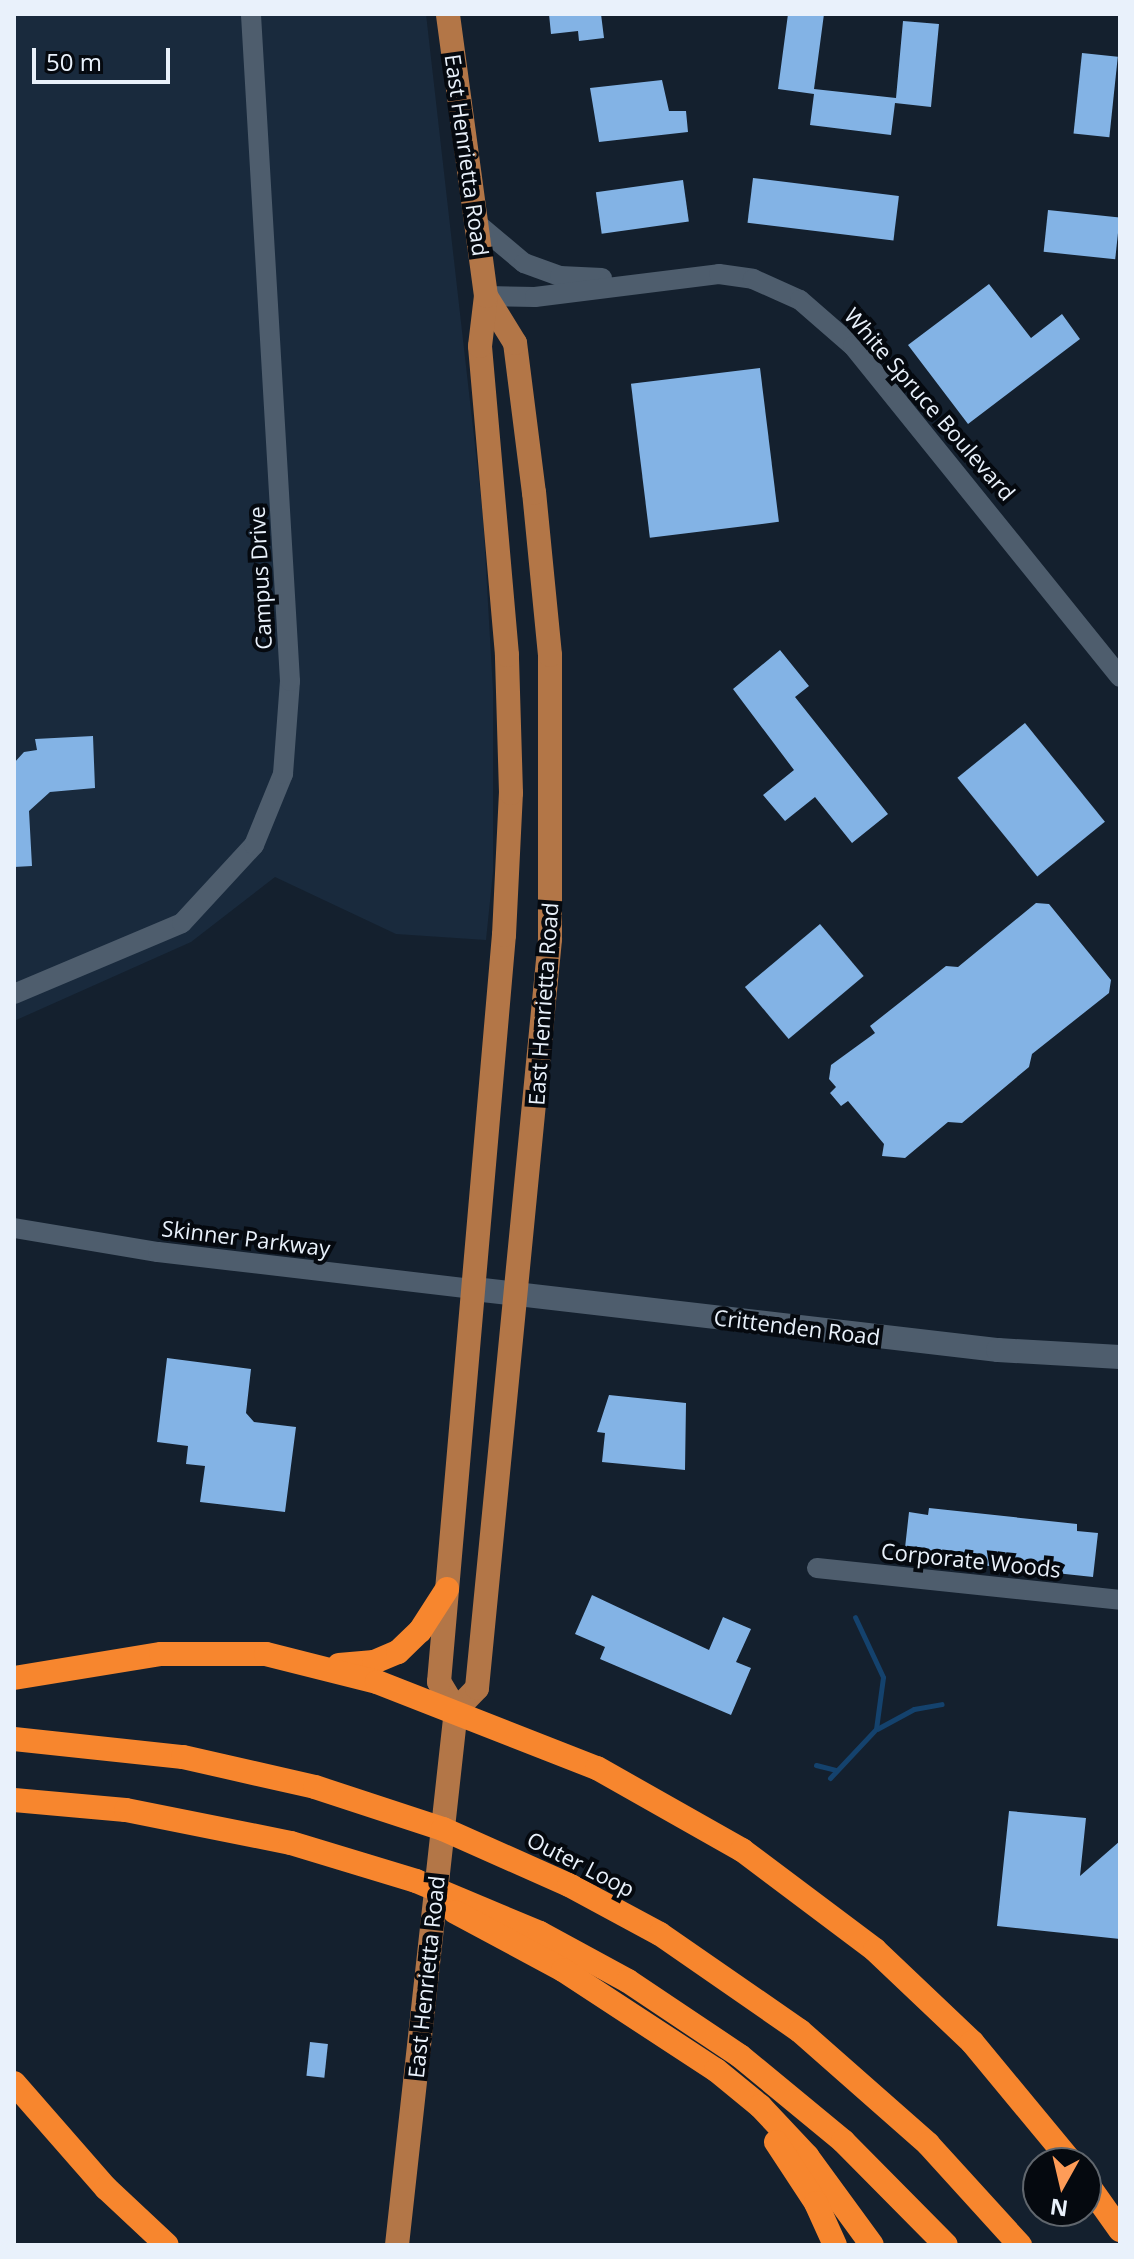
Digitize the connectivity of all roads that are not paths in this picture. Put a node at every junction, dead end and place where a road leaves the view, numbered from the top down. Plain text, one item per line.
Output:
1 (251, 14) edge
2 (448, 14) edge
3 (475, 222) junction
4 (638, 281) junction
5 (486, 296) junction
6 (1120, 677) edge
7 (14, 994) edge
8 (14, 1228) edge
9 (474, 1289) junction
10 (518, 1295) junction
11 (1120, 1357) edge
12 (817, 1568) dead end
13 (447, 1589) junction
14 (1120, 1600) edge
15 (297, 1659) junction
16 (14, 1678) edge
17 (456, 1710) junction
18 (14, 1739) edge
19 (14, 1800) edge
20 (224, 1828) junction
21 (671, 2041) junction
22 (14, 2083) edge
23 (1058, 2147) edge
24 (1102, 2205) edge
25 (1120, 2230) edge
26 (167, 2245) edge
27 (397, 2245) edge
28 (835, 2245) edge
29 (872, 2245) edge
30 (946, 2245) edge
31 (1020, 2245) edge

1 - 7 street, Campus Drive
2 - 3 main road, East Henrietta Road
3 - 4 street, White Spruce Boulevard
3 - 5 main road, East Henrietta Road
4 - 5 street, White Spruce Boulevard
4 - 6 street, White Spruce Boulevard
5 - 9 main road, East Henrietta Road
5 - 10 main road, East Henrietta Road
8 - 9 street, Skinner Parkway
9 - 10 street, Crittenden Road
9 - 13 main road, East Henrietta Road
10 - 11 street, Crittenden Road
10 - 17 main road, East Henrietta Road
12 - 14 street, Corporate Woods
13 - 15 highway
13 - 17 main road, East Henrietta Road
15 - 16 highway
15 - 17 highway
17 - 23 highway
17 - 27 main road, East Henrietta Road
18 - 31 highway, Outer Loop
19 - 20 highway
20 - 21 highway
20 - 30 highway
21 - 28 highway
21 - 29 highway
22 - 26 highway
24 - 25 highway

